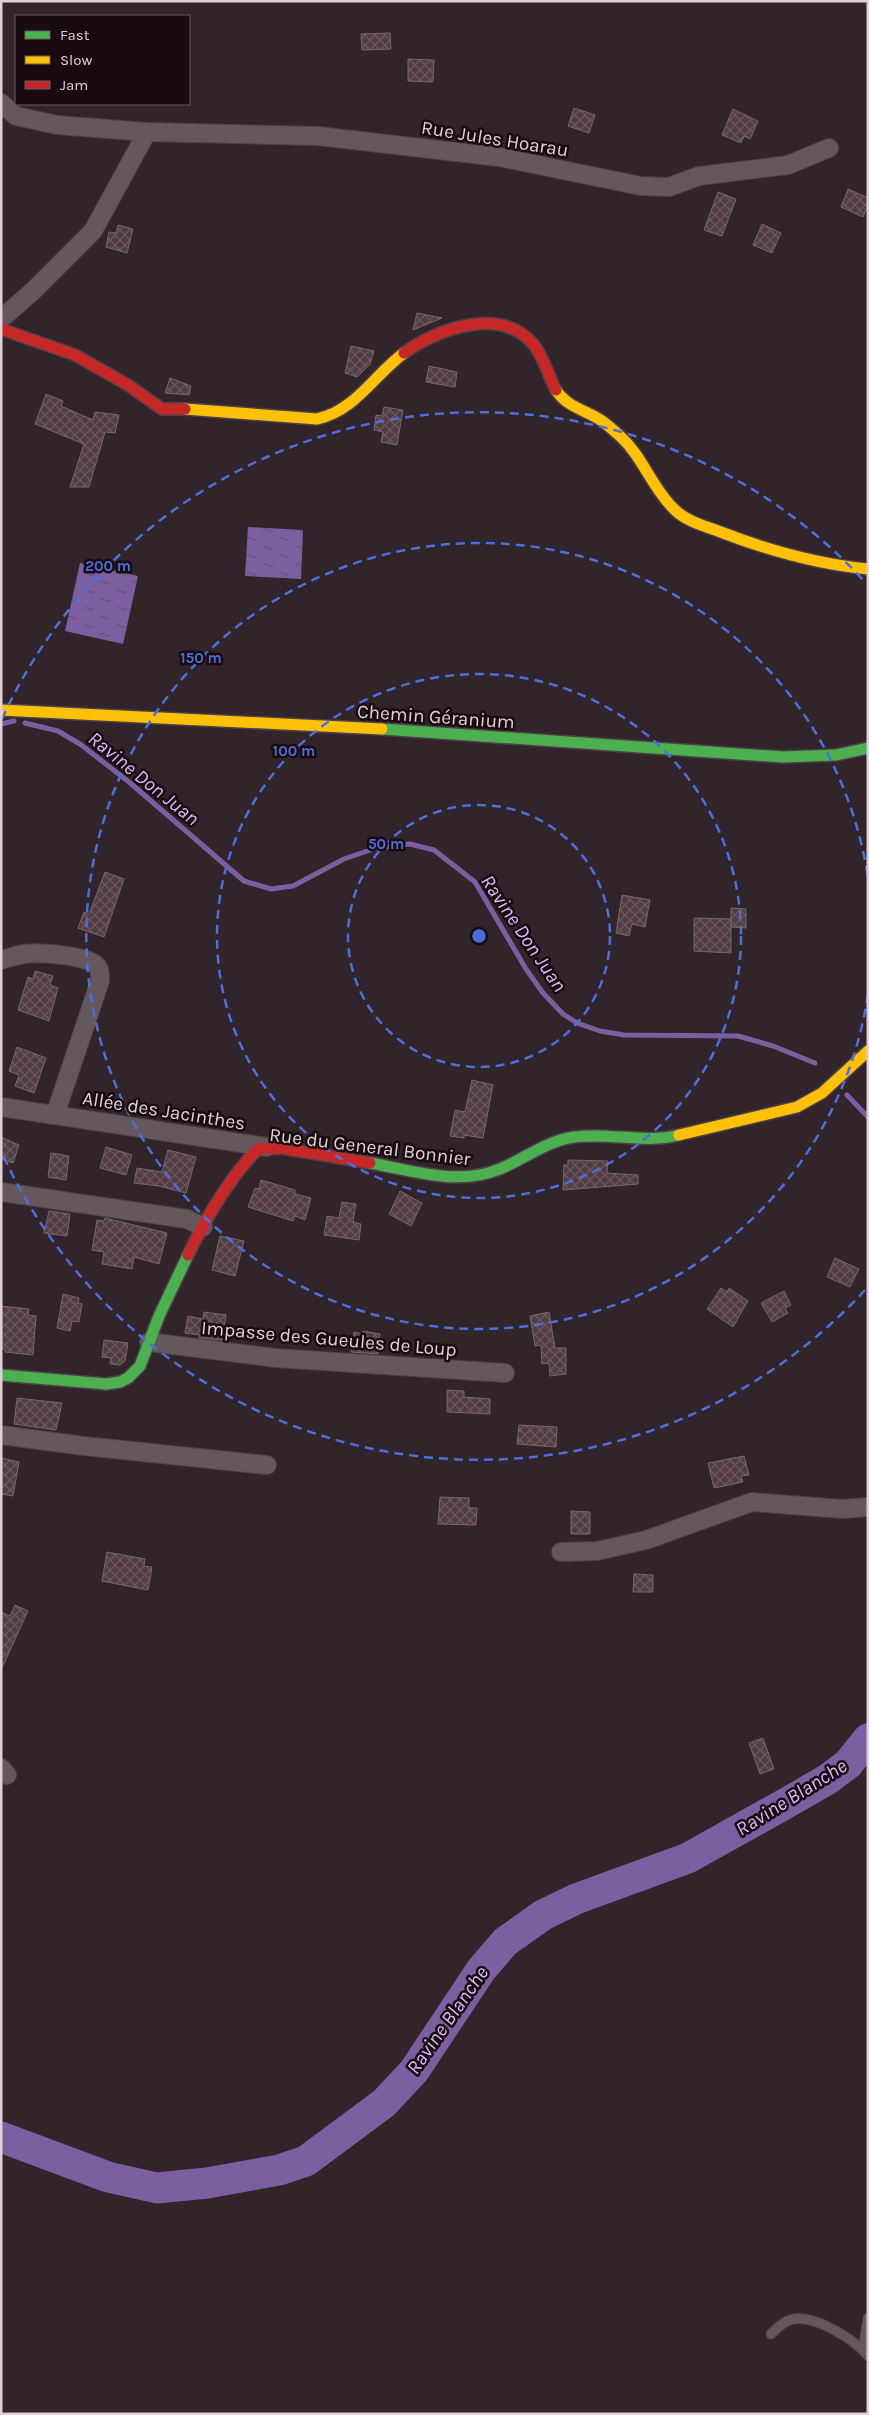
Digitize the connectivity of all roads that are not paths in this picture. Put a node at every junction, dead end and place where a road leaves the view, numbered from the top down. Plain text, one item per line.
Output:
1 (1, 103) edge
2 (147, 132) junction
3 (829, 148) dead end
4 (1, 319) edge
5 (1, 329) edge
6 (868, 569) edge
7 (1, 710) edge
8 (868, 748) edge
9 (1, 960) edge
10 (868, 1051) edge
11 (1, 1107) edge
12 (55, 1115) junction
13 (267, 1147) junction
14 (1, 1192) edge
15 (203, 1227) junction
16 (149, 1342) junction
17 (505, 1373) dead end
18 (1, 1375) edge
19 (1, 1435) edge
20 (267, 1465) dead end
21 (868, 1507) edge
22 (561, 1552) dead end
23 (868, 2318) edge
24 (771, 2334) dead end
25 (865, 2352) edge

1 - 2 street, Rue Jules Hoarau
2 - 3 street, Rue Jules Hoarau
2 - 4 street
5 - 6 street
7 - 8 street, Chemin Géranium
9 - 12 street, Allée des Jacinthes
10 - 13 street, Rue du General Bonnier
11 - 12 street, Allée des Jacinthes
12 - 13 street, Allée des Jacinthes
13 - 15 street, Rue du General Bonnier
14 - 15 street
15 - 16 street, Rue du General Bonnier
16 - 17 street, Impasse des Gueules de Loup
16 - 18 street, Rue du General Bonnier
19 - 20 street
21 - 22 street
23 - 25 lane
24 - 25 lane

